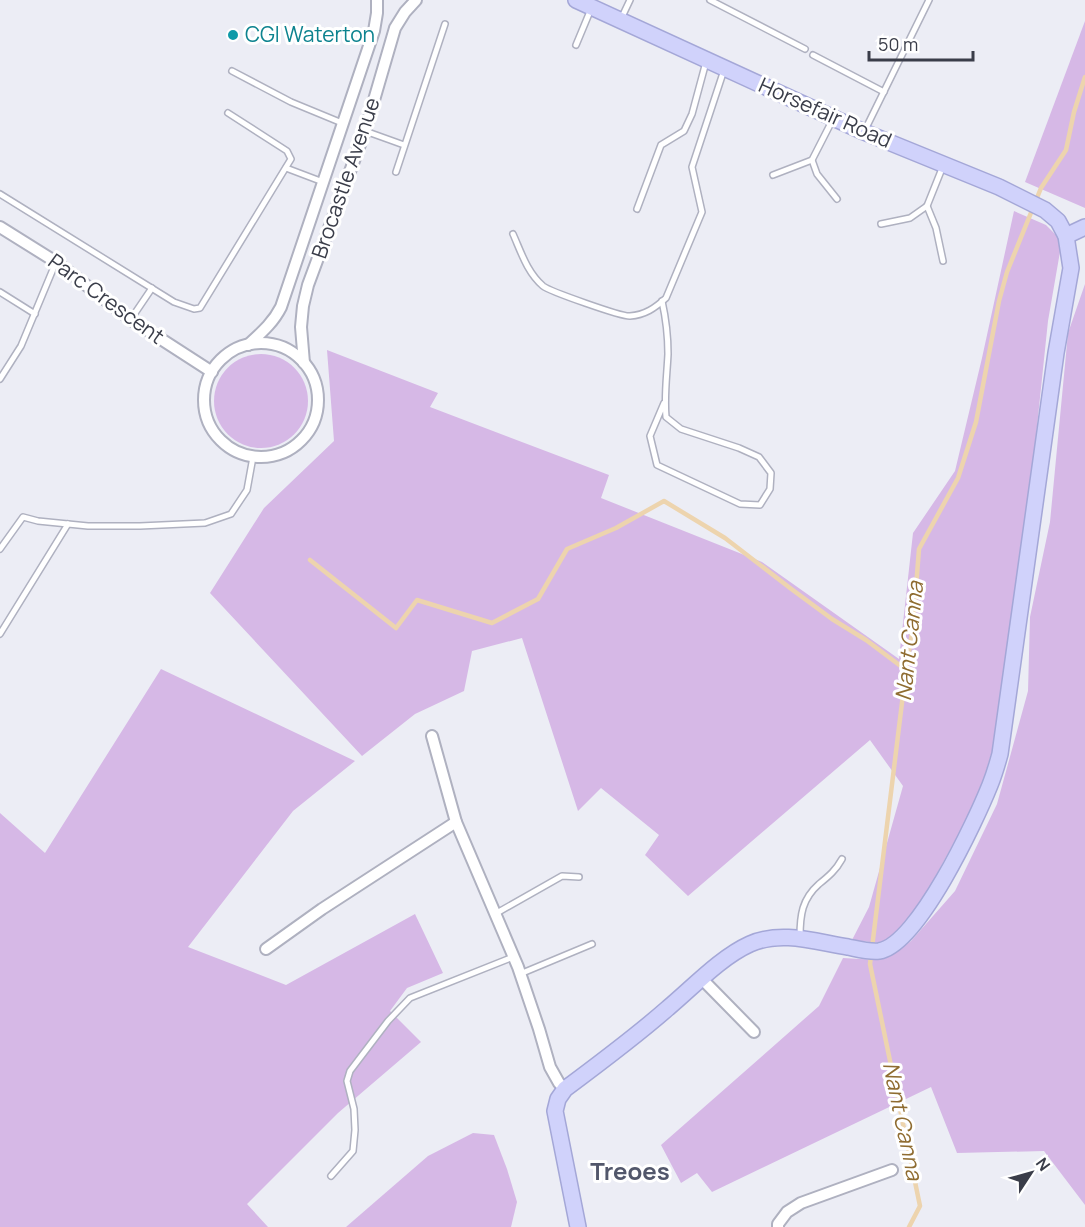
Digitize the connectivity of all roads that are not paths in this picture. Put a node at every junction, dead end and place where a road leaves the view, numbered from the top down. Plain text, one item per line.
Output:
1 (377, 0) edge
2 (416, 0) edge
3 (576, 0) edge
4 (630, 0) edge
5 (711, 0) edge
6 (929, 0) edge
7 (592, 7) junction
8 (620, 20) junction
9 (445, 24) dead end
10 (576, 45) dead end
11 (805, 49) dead end
12 (813, 55) dead end
13 (707, 60) junction
14 (724, 68) junction
15 (232, 71) dead end
16 (884, 92) junction
17 (228, 113) dead end
18 (834, 118) junction
19 (342, 123) junction
20 (364, 131) junction
21 (864, 132) junction
22 (404, 145) junction
23 (812, 160) junction
24 (944, 165) junction
25 (286, 168) junction
26 (396, 172) dead end
27 (773, 175) dead end
28 (323, 182) junction
29 (0, 194) edge
30 (837, 199) dead end
31 (927, 206) junction
32 (637, 208) dead end
33 (881, 224) dead end
34 (1085, 227) edge
35 (0, 228) edge
36 (513, 234) dead end
37 (1066, 236) junction
38 (943, 261) dead end
39 (56, 262) junction
40 (152, 288) junction
41 (0, 292) edge
42 (662, 301) junction
43 (35, 314) junction
44 (130, 320) junction
45 (248, 345) junction
46 (304, 363) junction
47 (212, 372) junction
48 (0, 379) edge
49 (664, 403) junction
50 (253, 457) junction
51 (68, 524) junction
52 (0, 549) edge
53 (0, 634) edge
54 (432, 736) dead end
55 (456, 822) junction
56 (842, 859) dead end
57 (579, 878) dead end
58 (495, 914) junction
59 (800, 939) junction
60 (592, 945) dead end
61 (266, 949) dead end
62 (513, 957) junction
63 (520, 974) junction
64 (701, 978) junction
65 (754, 1032) dead end
66 (565, 1089) junction
67 (892, 1170) dead end
68 (331, 1176) dead end
69 (578, 1227) edge
70 (778, 1227) edge

1 - 19 street, Brocastle Avenue
2 - 20 street, Brocastle Avenue
3 - 7 street, Horsefair Road
4 - 8 lane
5 - 11 lane
6 - 16 lane
7 - 8 street, Horsefair Road
7 - 10 lane
8 - 13 street, Horsefair Road
9 - 22 lane
12 - 16 lane
13 - 14 street, Horsefair Road
13 - 32 lane
14 - 18 street, Horsefair Road
14 - 42 lane
15 - 19 lane
16 - 21 lane
17 - 25 lane
18 - 21 street, Horsefair Road
18 - 23 lane
19 - 28 street, Brocastle Avenue
20 - 22 lane
20 - 46 street, Brocastle Avenue
21 - 24 street, Horsefair Road
22 - 26 lane
23 - 27 lane
23 - 30 lane
24 - 31 lane
24 - 37 street, Horsefair Road
25 - 28 lane
25 - 40 lane
28 - 45 street, Brocastle Avenue
29 - 40 lane
31 - 33 lane
31 - 38 lane
34 - 37 street
35 - 39 street, Parc Crescent
36 - 42 lane
37 - 59 street
39 - 43 lane
39 - 44 street, Parc Crescent
40 - 44 lane
41 - 43 lane
42 - 49 lane
43 - 48 lane
44 - 47 street, Parc Crescent
45 - 46 street
45 - 47 street
46 - 50 street
47 - 50 street
49 - 49 lane
50 - 51 lane
51 - 52 lane
51 - 53 lane
54 - 55 street
55 - 58 street
55 - 61 street
56 - 59 lane
57 - 58 lane
58 - 62 street
59 - 64 street
60 - 63 lane
62 - 63 street
62 - 68 lane
63 - 66 street
64 - 65 street
64 - 66 street
66 - 69 street
67 - 70 street

